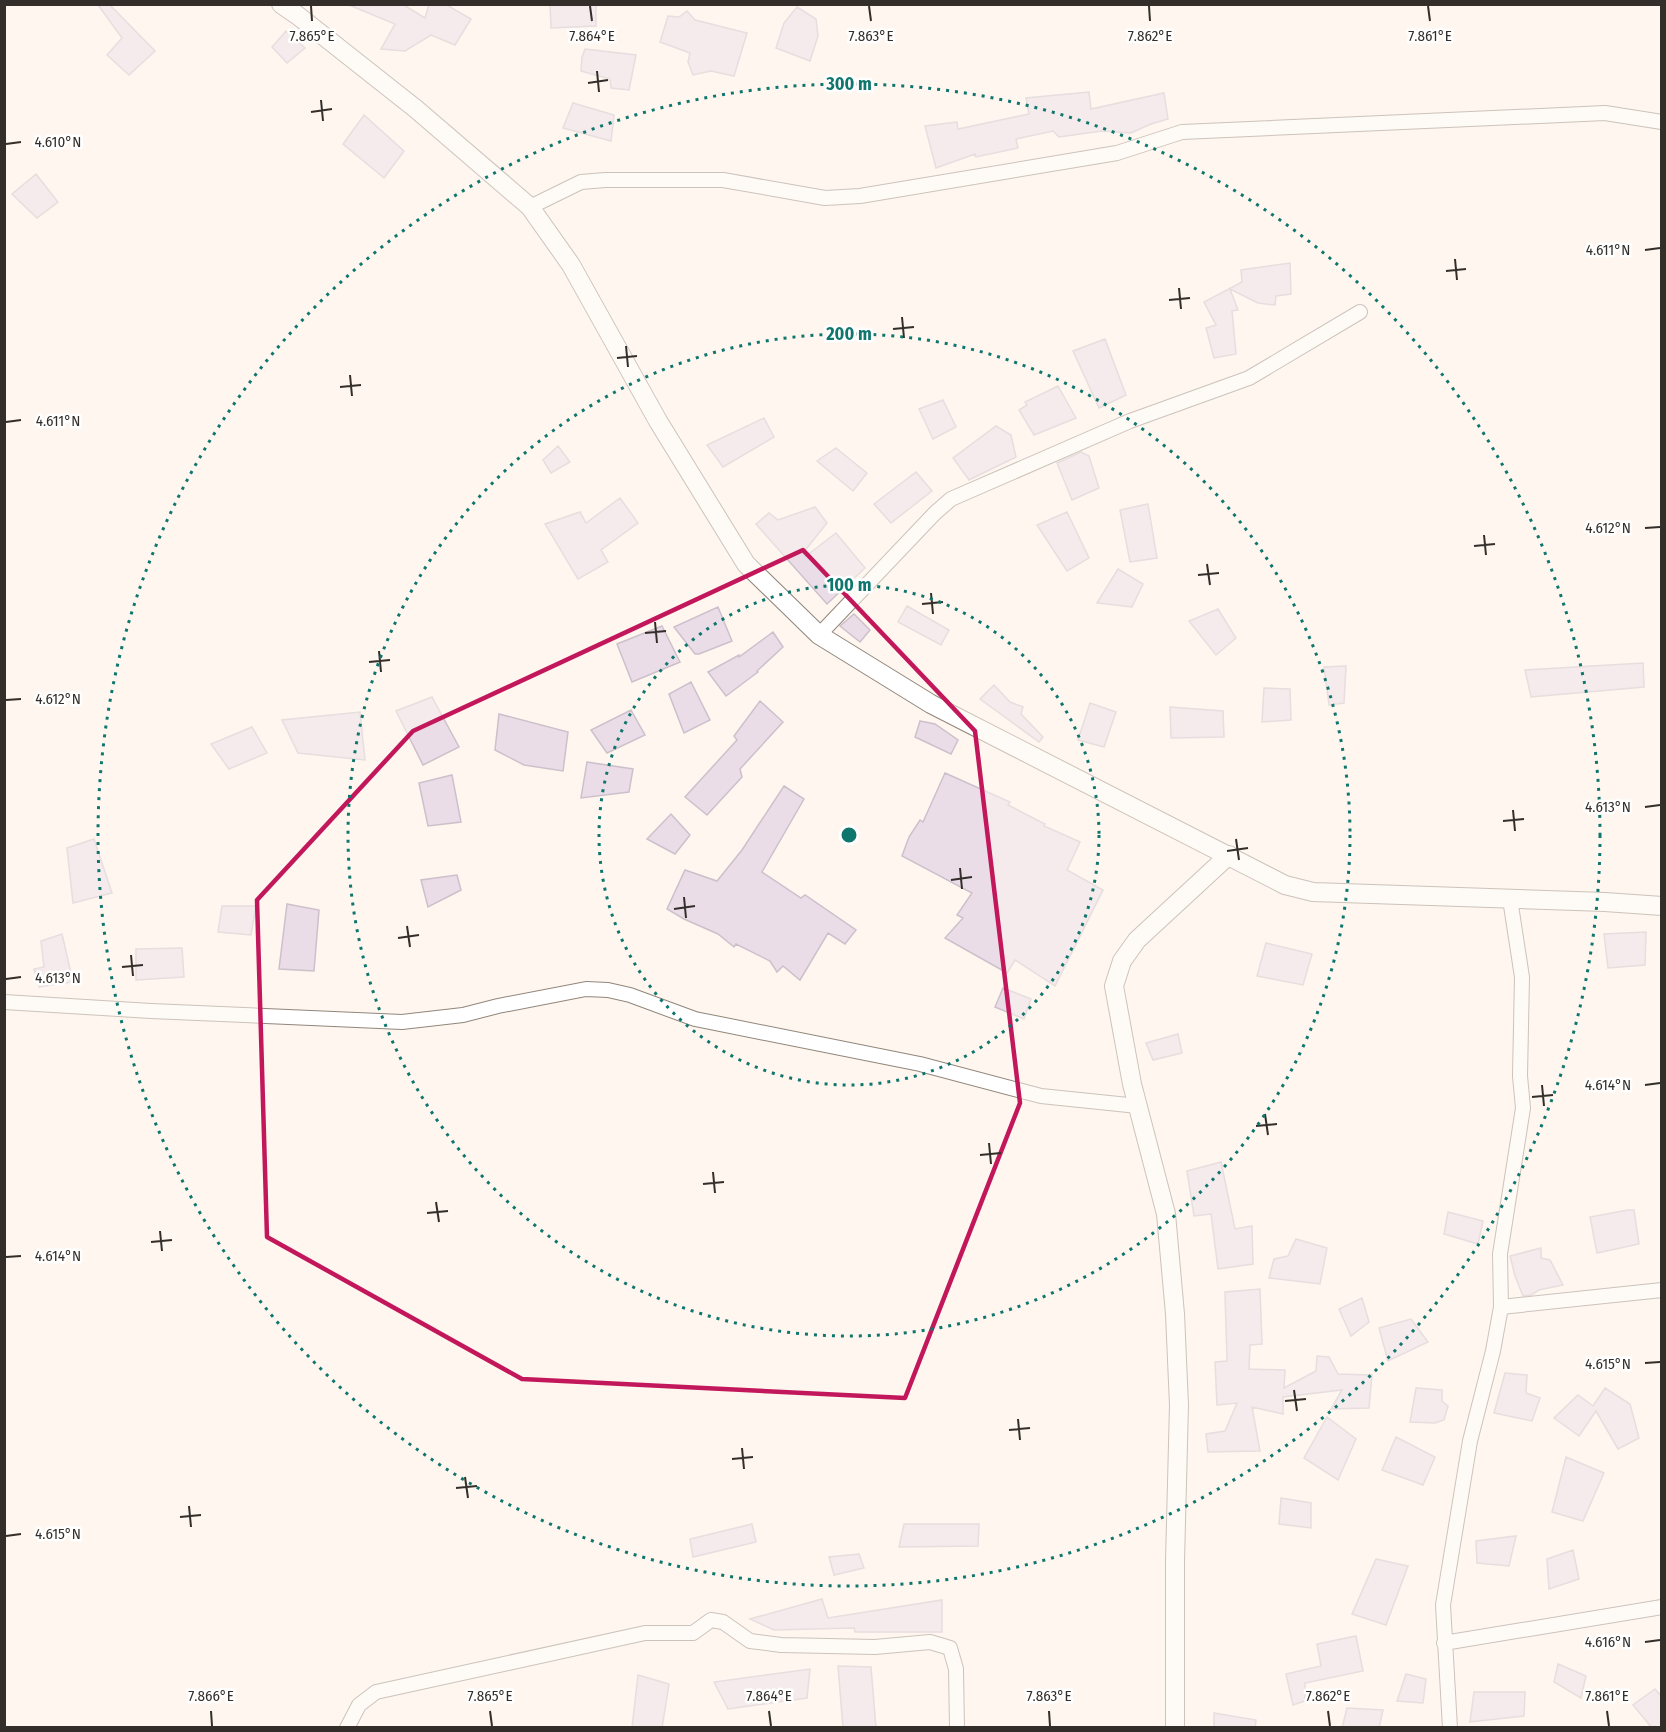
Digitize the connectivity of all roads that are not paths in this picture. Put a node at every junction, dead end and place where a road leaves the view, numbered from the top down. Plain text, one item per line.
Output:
1 (281, 4) edge
2 (1662, 122) edge
3 (530, 207) junction
4 (1360, 312) dead end
5 (819, 635) junction
6 (1229, 855) junction
7 (1510, 899) junction
8 (1662, 906) edge
9 (4, 1002) edge
10 (1138, 1106) junction
11 (1662, 1290) edge
12 (1501, 1307) junction
13 (1662, 1607) edge
14 (1444, 1643) junction
15 (346, 1728) edge
16 (957, 1728) edge
17 (1175, 1728) edge
18 (1450, 1728) edge

1 - 3 street
2 - 3 street
3 - 5 street
4 - 5 street
5 - 6 street
6 - 7 street
6 - 10 street
7 - 8 street
7 - 12 street
9 - 10 street
10 - 17 street
11 - 12 street
12 - 14 street
13 - 14 street
14 - 18 street
15 - 16 street

